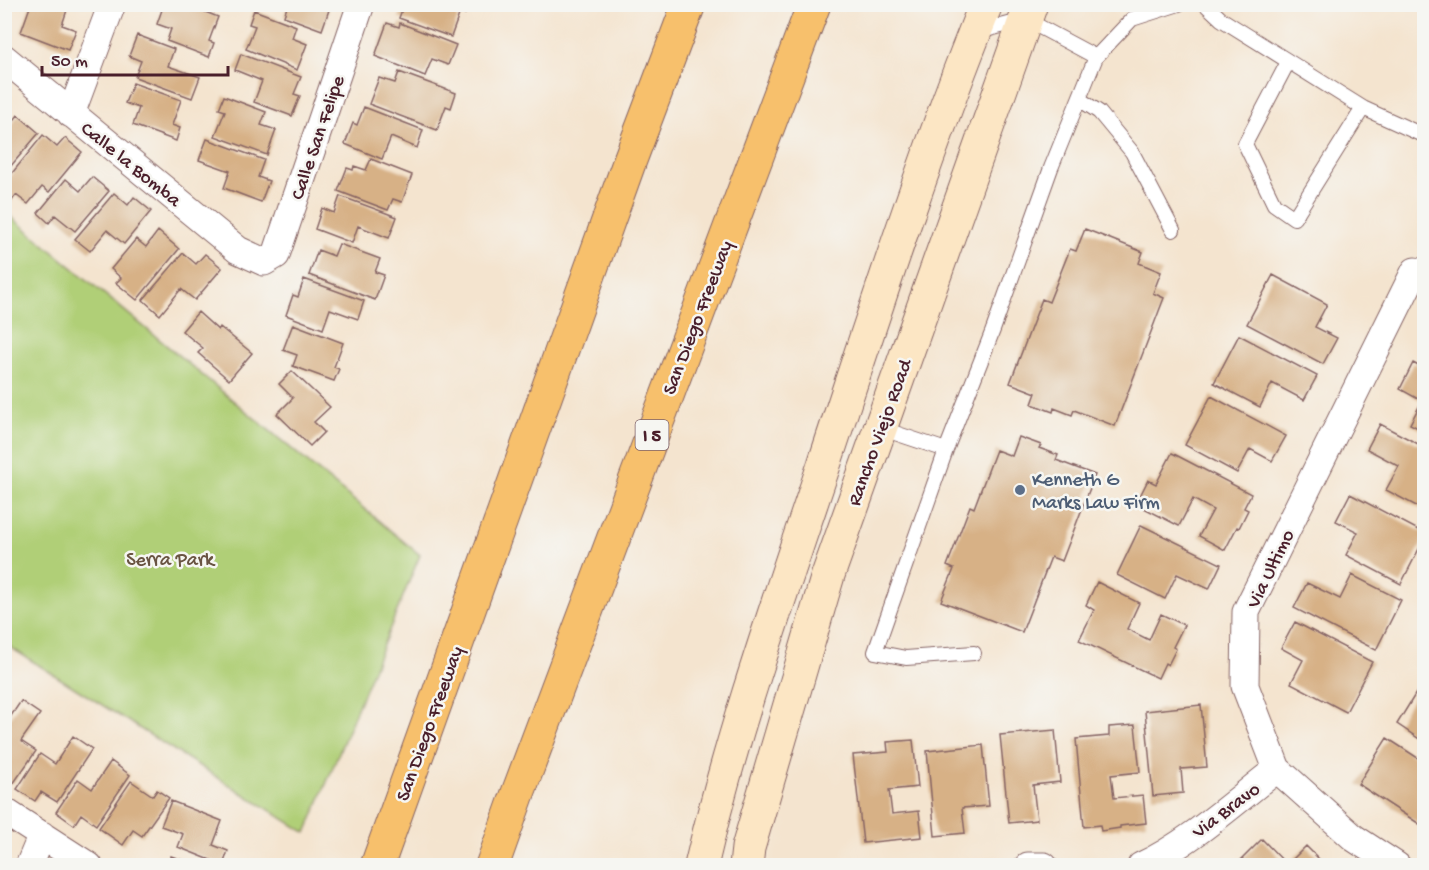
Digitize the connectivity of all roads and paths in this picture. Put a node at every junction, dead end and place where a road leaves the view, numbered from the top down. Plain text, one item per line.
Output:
1 (112, 4) edge
2 (361, 4) edge
3 (689, 4) edge
4 (813, 4) edge
5 (1179, 4) edge
6 (1205, 4) edge
7 (1023, 10) edge
8 (980, 19) edge
9 (1096, 57) junction
10 (4, 58) edge
11 (1288, 62) junction
12 (1079, 99) junction
13 (1363, 108) junction
14 (71, 114) junction
15 (1425, 130) edge
16 (1173, 230) dead end
17 (264, 262) joint
18 (1415, 271) dead end
19 (880, 428) junction
20 (946, 450) junction
21 (974, 653) dead end
22 (1277, 769) junction
23 (4, 811) edge
24 (42, 835) junction
25 (29, 866) edge
26 (88, 866) edge
27 (377, 866) edge
28 (492, 866) edge
29 (701, 866) edge
30 (746, 866) edge
31 (1028, 866) edge
32 (1044, 866) edge
33 (1141, 866) edge
34 (1398, 866) edge

1 - 14 street
2 - 17 street, Calle San Felipe
3 - 27 highway, San Diego Freeway
4 - 28 highway, San Diego Freeway / I 5
5 - 9 lane
6 - 11 lane
7 - 8 lane
7 - 9 lane
7 - 19 main road, Rancho Viejo Road
8 - 29 main road, Rancho Viejo Road
9 - 12 lane
10 - 14 street, Calle la Bomba
11 - 13 lane
11 - 13 lane
12 - 16 lane
12 - 20 lane
13 - 15 lane
14 - 17 street, Calle la Bomba
18 - 22 street, Via Ultimo
19 - 20 lane
19 - 30 main road, Rancho Viejo Road
20 - 21 lane
22 - 33 street, Via Bravo
22 - 34 street, Via Ultimo
23 - 24 street
24 - 25 street
24 - 26 street
31 - 32 street

